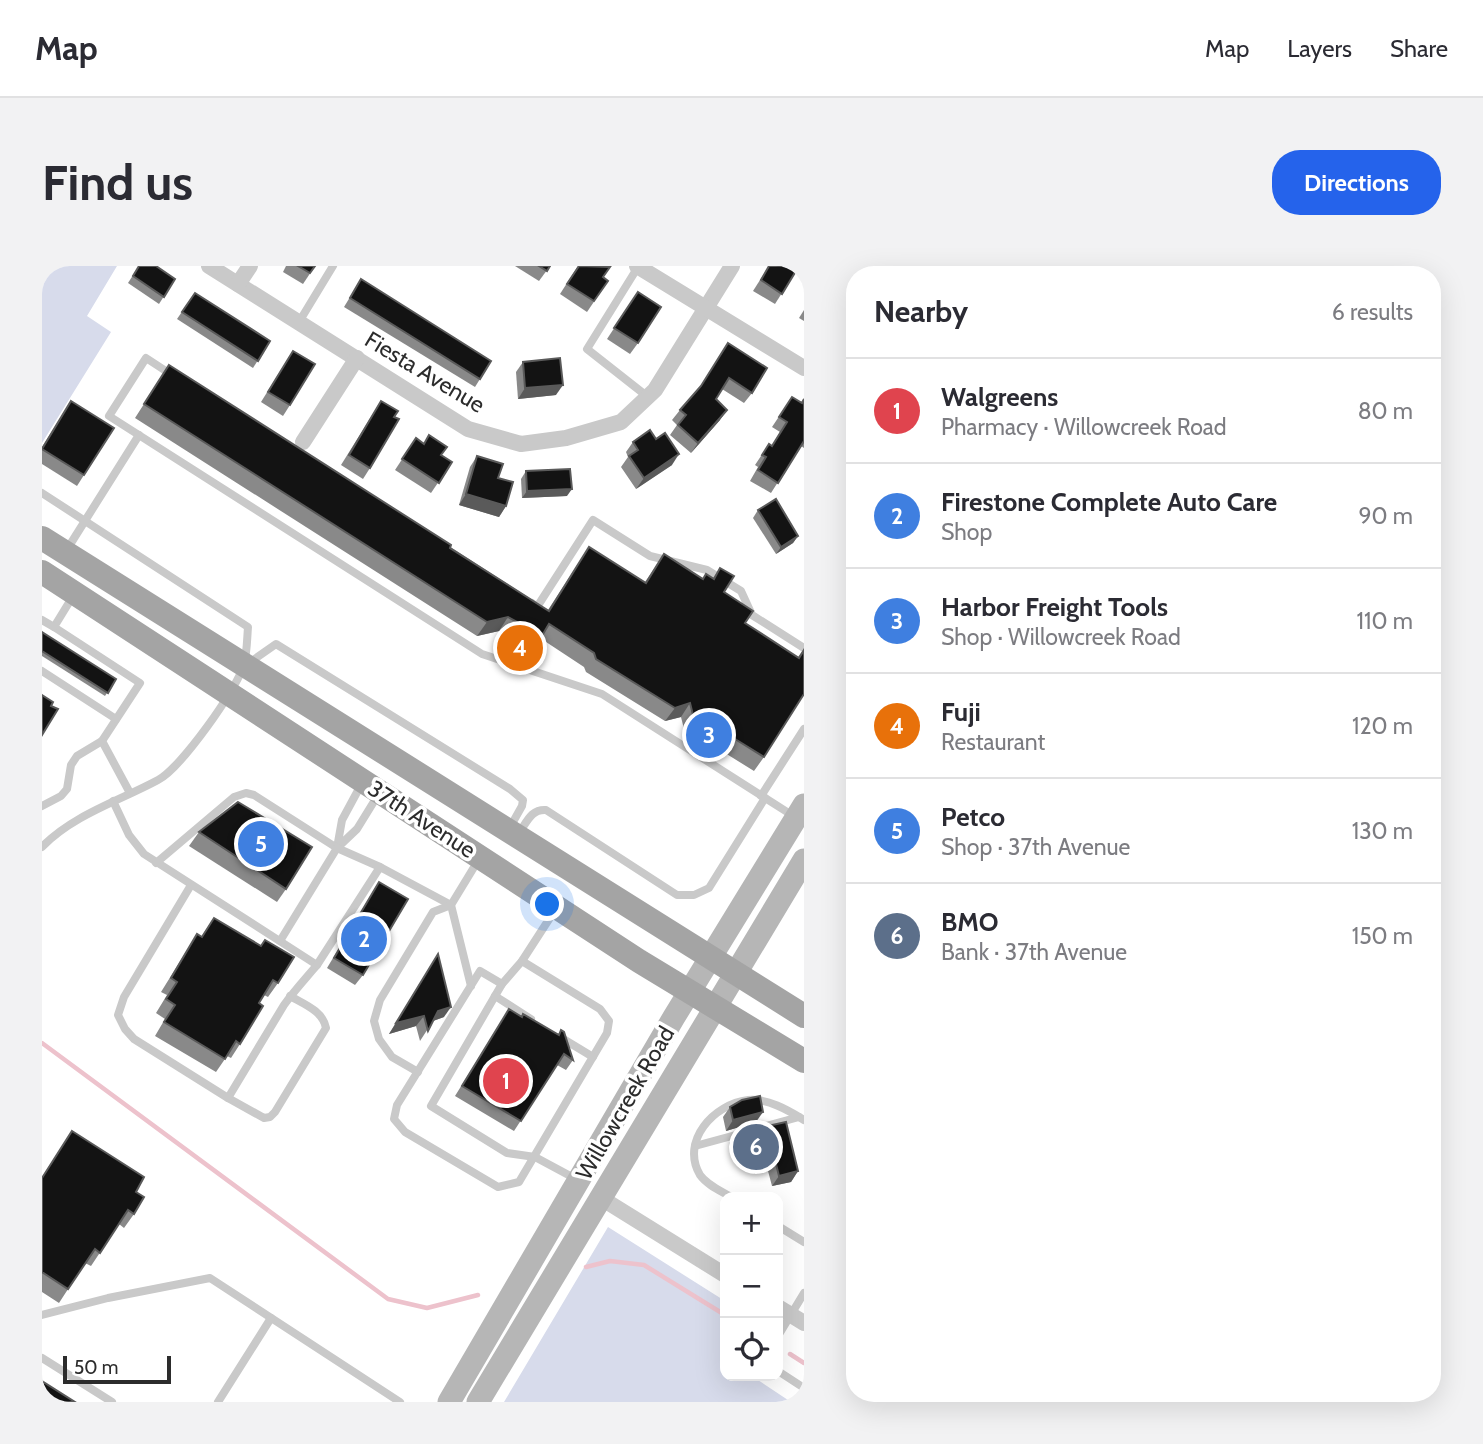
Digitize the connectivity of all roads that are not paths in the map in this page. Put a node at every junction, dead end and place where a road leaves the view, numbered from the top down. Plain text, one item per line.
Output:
1 (209, 266) edge
2 (250, 266) edge
3 (333, 266) edge
4 (638, 266) edge
5 (733, 266) edge
6 (238, 284) junction
7 (706, 309) junction
8 (299, 322) junction
9 (357, 358) junction
10 (804, 368) edge
11 (180, 380) edge
12 (648, 397) junction
13 (139, 435) junction
14 (303, 442) dead end
15 (42, 493) edge
16 (85, 522) junction
17 (42, 538) edge
18 (65, 552) junction
19 (42, 572) edge
20 (75, 593) junction
21 (526, 599) edge
22 (42, 620) edge
23 (54, 627) junction
24 (804, 648) edge
25 (244, 666) junction
26 (42, 671) edge
27 (229, 692) junction
28 (116, 719) junction
29 (804, 729) edge
30 (102, 741) junction
31 (372, 786) junction
32 (130, 793) junction
33 (763, 797) junction
34 (113, 801) junction
35 (42, 806) edge
36 (800, 812) edge
37 (512, 834) junction
38 (42, 847) edge
39 (337, 848) junction
40 (480, 857) junction
41 (804, 860) edge
42 (156, 863) junction
43 (380, 867) junction
44 (191, 885) junction
45 (451, 905) junction
46 (556, 907) junction
47 (280, 941) junction
48 (710, 958) junction
49 (522, 961) junction
50 (317, 965) junction
51 (737, 974) junction
52 (502, 984) junction
53 (471, 986) junction
54 (689, 993) junction
55 (290, 996) junction
56 (495, 996) junction
57 (716, 1008) junction
58 (804, 1016) edge
59 (539, 1024) edge
60 (550, 1030) edge
61 (593, 1058) junction
62 (804, 1061) edge
63 (418, 1072) junction
64 (228, 1098) junction
65 (802, 1118) edge
66 (695, 1146) junction
67 (535, 1157) junction
68 (579, 1181) junction
69 (724, 1192) edge
70 (601, 1198) junction
71 (783, 1229) edge
72 (804, 1241) edge
73 (720, 1272) edge
74 (804, 1293) edge
75 (42, 1315) edge
76 (791, 1315) edge
77 (271, 1318) junction
78 (42, 1358) edge
79 (783, 1374) edge
80 (804, 1388) edge
81 (112, 1402) edge
82 (218, 1402) edge
83 (400, 1402) edge
84 (449, 1402) edge
85 (478, 1402) edge

1 - 6 street, Fiesta Avenue
2 - 6 street
3 - 8 lane
4 - 7 street
4 - 12 lane
5 - 7 street, Fiesta Avenue
6 - 8 street, Fiesta Avenue
7 - 10 street
7 - 12 street, Fiesta Avenue
8 - 9 street, Fiesta Avenue
9 - 12 street, Fiesta Avenue
9 - 14 street
11 - 13 lane
13 - 16 lane
13 - 33 lane
15 - 16 lane
16 - 18 lane
16 - 25 lane
17 - 18 main road, 37th Avenue
18 - 25 main road, 37th Avenue
19 - 20 main road, 37th Avenue
20 - 23 lane
20 - 27 main road, 37th Avenue
21 - 24 lane
22 - 23 lane
23 - 28 lane
25 - 27 lane
25 - 37 main road, 37th Avenue
25 - 37 lane
26 - 28 lane
27 - 31 main road, 37th Avenue
27 - 32 lane
28 - 30 lane
29 - 33 lane
30 - 32 lane
30 - 35 lane
31 - 39 lane
31 - 39 lane
31 - 40 main road, 37th Avenue
32 - 34 lane
33 - 36 lane
33 - 37 lane
34 - 38 lane
34 - 42 lane
36 - 48 street, Willowcreek Road
37 - 48 main road, 37th Avenue
39 - 42 lane
39 - 43 lane
39 - 47 lane
40 - 45 lane
40 - 46 main road, 37th Avenue
41 - 51 street, Willowcreek Road
42 - 44 lane
43 - 45 lane
43 - 50 lane
44 - 47 lane
44 - 64 lane
45 - 53 lane
45 - 63 lane
46 - 49 lane
46 - 54 main road, 37th Avenue
47 - 50 lane
48 - 51 main road, 37th Avenue
48 - 54 street, Willowcreek Road
49 - 52 lane
49 - 61 lane
50 - 55 lane
51 - 57 street, Willowcreek Road
51 - 58 main road, 37th Avenue
52 - 53 lane
52 - 56 lane
53 - 63 lane
54 - 57 main road, 37th Avenue
54 - 68 street, Willowcreek Road
55 - 64 lane
55 - 64 lane
56 - 59 lane
56 - 67 lane
57 - 62 main road, 37th Avenue
57 - 70 street, Willowcreek Road
60 - 61 lane
61 - 67 lane
63 - 67 lane
65 - 66 lane
65 - 66 lane
66 - 69 lane
67 - 68 lane
68 - 84 street, Willowcreek Road
70 - 73 street
70 - 85 street, Willowcreek Road
71 - 72 lane
74 - 76 lane
75 - 77 lane
77 - 82 lane
77 - 83 lane
78 - 81 lane
79 - 80 lane

